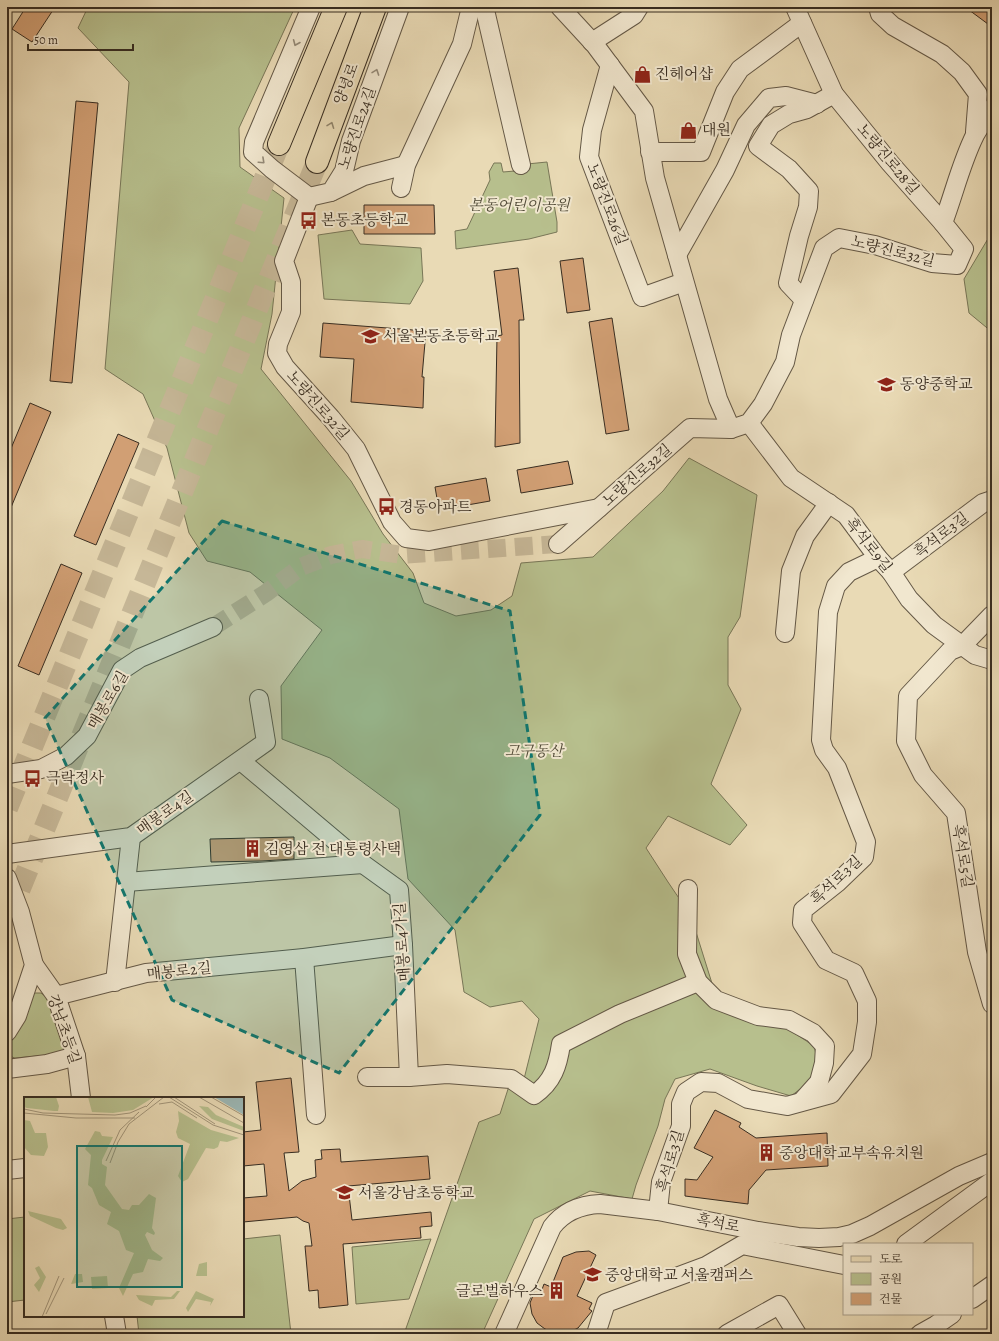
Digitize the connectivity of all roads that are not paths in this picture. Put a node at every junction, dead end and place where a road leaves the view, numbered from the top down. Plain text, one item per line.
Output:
1 (311, 7) edge
2 (336, 7) edge
3 (375, 7) edge
4 (400, 7) edge
5 (471, 7) edge
6 (477, 7) edge
7 (560, 7) edge
8 (639, 7) edge
9 (795, 7) edge
10 (878, 7) edge
11 (802, 23) junction
12 (592, 42) junction
13 (610, 65) junction
14 (834, 94) junction
15 (817, 104) junction
16 (992, 108) edge
17 (975, 135) junction
18 (280, 144) tunnel mouth
19 (650, 152) junction
20 (317, 162) tunnel mouth
21 (406, 165) junction
22 (521, 165) dead end
23 (400, 188) dead end
24 (331, 192) junction
25 (309, 197) junction
26 (943, 223) junction
27 (677, 256) junction
28 (684, 282) junction
29 (804, 300) junction
30 (749, 423) junction
31 (731, 429) junction
32 (992, 500) edge
33 (828, 503) junction
34 (599, 508) junction
35 (558, 544) tunnel mouth
36 (878, 558) junction
37 (891, 572) junction
38 (992, 615) edge
39 (213, 627) tunnel mouth
40 (785, 633) dead end
41 (962, 646) junction
42 (992, 660) edge
43 (259, 699) dead end
44 (241, 761) junction
45 (7, 774) edge
46 (131, 837) junction
47 (7, 854) edge
48 (363, 864) junction
49 (7, 878) edge
50 (126, 882) junction
51 (688, 890) dead end
52 (403, 945) junction
53 (304, 958) junction
54 (34, 965) junction
55 (115, 982) junction
56 (698, 982) junction
57 (56, 996) junction
58 (992, 1004) edge
59 (7, 1032) edge
60 (76, 1056) junction
61 (7, 1069) edge
62 (367, 1077) dead end
63 (409, 1077) junction
64 (81, 1097) edge
65 (802, 1101) junction
66 (316, 1115) dead end
67 (992, 1162) edge
68 (24, 1168) edge
69 (7, 1170) edge
70 (992, 1181) edge
71 (658, 1211) junction
72 (907, 1243) edge
73 (843, 1265) edge
74 (992, 1285) edge
75 (973, 1298) edge
76 (950, 1315) edge
77 (114, 1317) edge
78 (935, 1324) edge
79 (117, 1334) edge
80 (504, 1334) edge
81 (596, 1334) edge
82 (726, 1334) edge
83 (797, 1334) edge
84 (920, 1334) edge

1 -> 25 street
2 - 18 main road
20 -> 3 main road, 양녕로
24 -> 4 street, 노량진로24길
5 - 21 street
6 - 22 street
7 - 12 street
8 - 12 street
9 - 11 street, 노량진로28길
10 - 17 street
11 - 14 street, 노량진로28길
11 - 19 street
12 - 13 street
13 - 19 street
13 - 28 street, 노량진로26길
14 - 15 street
14 - 26 street, 노량진로28길
15 - 27 street
15 - 29 street
16 - 17 street
17 - 26 street
19 - 27 street
21 - 23 street
21 - 24 street
24 - 25 street
25 - 34 street, 노량진로32길
26 - 29 street, 노량진로32길
27 - 28 street
28 - 31 street
29 - 30 street, 노량진로32길
30 - 31 street, 노량진로32길
30 - 33 street, 흑석로9길
31 - 34 street, 노량진로32길
32 - 37 street, 흑석로3길
33 - 36 street, 흑석로9길
33 - 40 street
34 - 35 street
36 - 37 street, 흑석로9길
36 - 65 street, 흑석로3길
37 - 41 street, 흑석로9길
38 - 41 street, 흑석로5길
39 - 45 street, 매봉로6길
41 - 42 street, 흑석로9길
41 - 58 street, 흑석로5길
43 - 44 street, 매봉로4길
44 - 46 street, 매봉로4길
44 - 48 street, 매봉로4가길
46 - 47 street, 매봉로4길
46 - 50 street
48 - 50 street
48 - 52 street, 매봉로4가길
49 - 54 street
50 - 55 street
51 - 56 street
52 - 53 street, 매봉로2길
52 - 63 street, 매봉로4가길
53 - 55 street, 매봉로2길
53 - 66 street
54 - 57 street, 강남초등길
54 - 59 street
55 - 57 street, 매봉로2길
56 - 63 street
56 - 65 street
57 - 60 street, 강남초등길
60 - 61 street
60 - 64 street, 강남초등길
62 - 63 street
65 - 71 street, 흑석로3길
67 - 71 street, 흑석로
68 - 69 street
70 - 72 street
71 - 80 street, 흑석로
73 - 81 street
74 - 75 street
76 - 78 street
77 - 79 street
78 - 84 street
82 - 83 street

